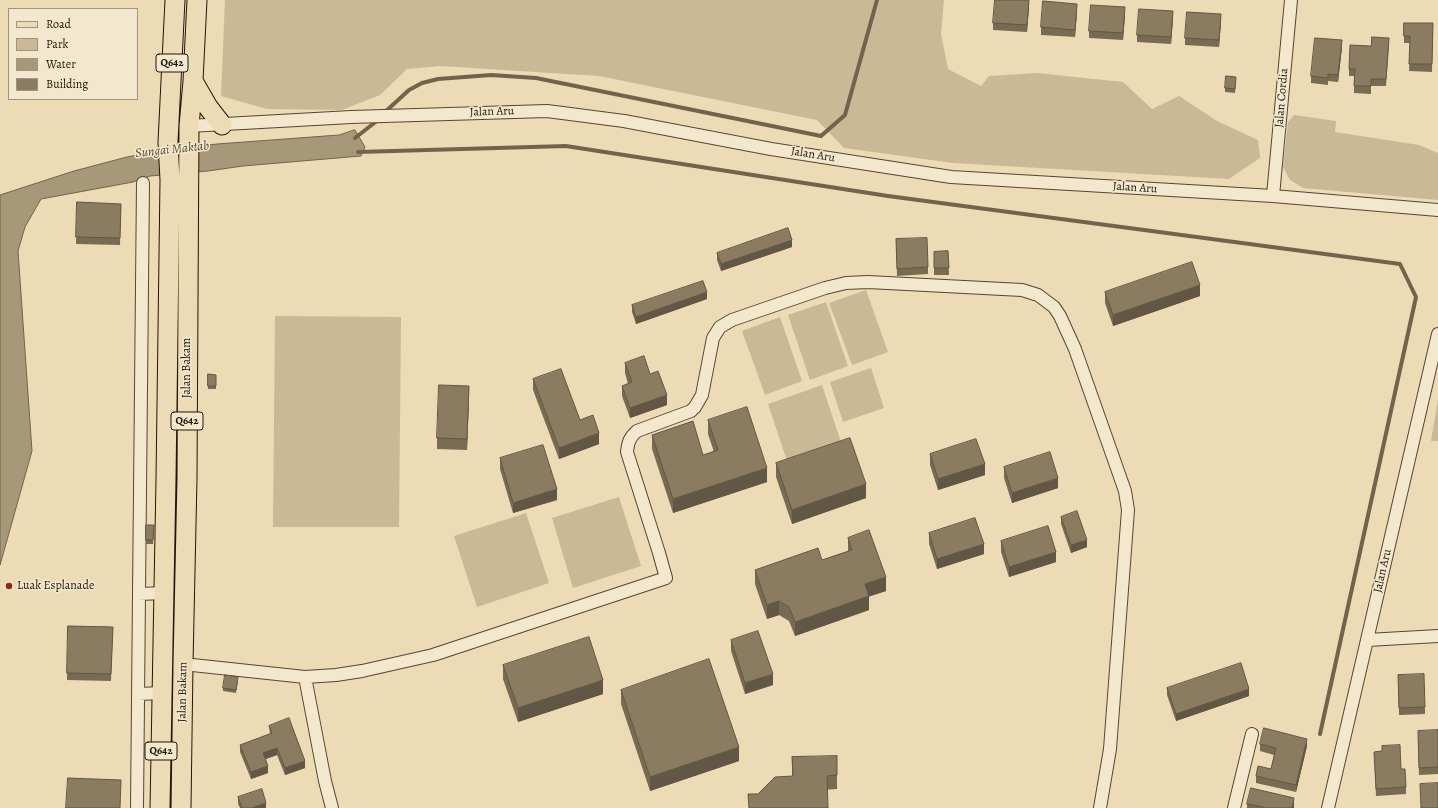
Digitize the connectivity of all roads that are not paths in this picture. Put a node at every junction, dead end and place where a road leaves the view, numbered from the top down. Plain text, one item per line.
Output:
1 (175, 0) edge
2 (197, 0) edge
3 (1291, 0) edge
4 (193, 81) junction
5 (222, 125) junction
6 (189, 130) junction
7 (143, 183) dead end
8 (1273, 196) junction
9 (1438, 210) edge
10 (1438, 334) edge
11 (164, 593) junction
12 (139, 594) junction
13 (164, 621) junction
14 (1438, 636) edge
15 (1367, 640) junction
16 (183, 664) junction
17 (305, 677) junction
18 (162, 693) junction
19 (139, 694) junction
20 (1252, 734) dead end
21 (137, 808) edge
22 (160, 808) edge
23 (181, 808) edge
24 (332, 808) edge
25 (1100, 808) edge
26 (1234, 808) edge
27 (1328, 808) edge

1 - 11 main road, Jalan Bakam / Q642
2 - 4 main road, Jalan Bakam / Q642
3 - 8 street, Jalan Cordia
4 - 5 main road
4 - 6 main road, Jalan Bakam / Q642
5 - 6 street, Jalan Aru
5 - 8 street, Jalan Aru
6 - 16 main road, Jalan Bakam / Q642
7 - 12 street
8 - 9 street, Jalan Aru
10 - 15 street, Jalan Aru
11 - 12 street
11 - 13 main road, Jalan Bakam / Q642
12 - 19 street
13 - 16 main road
13 - 18 main road, Jalan Bakam / Q642
14 - 15 street
15 - 27 street, Jalan Aru
16 - 17 street
16 - 23 main road, Jalan Bakam / Q642
17 - 24 street
17 - 25 street
18 - 19 street
18 - 22 main road, Jalan Bakam / Q642
19 - 21 street
20 - 26 street

